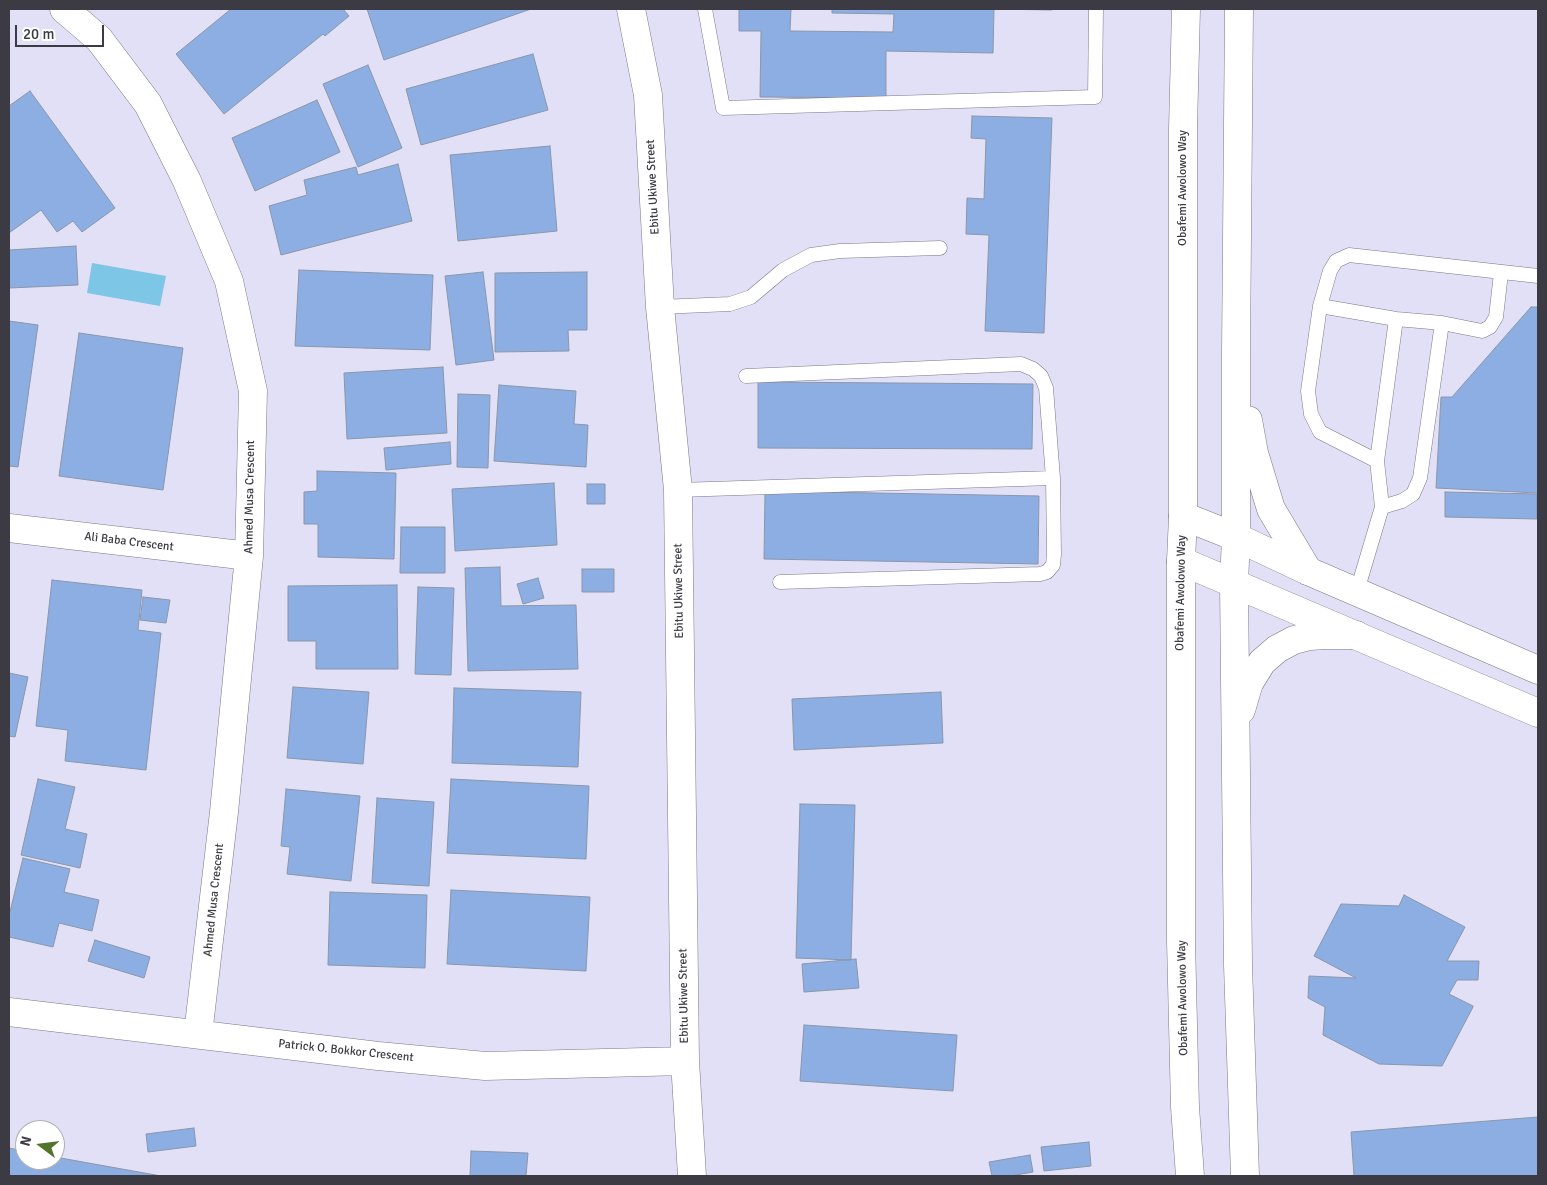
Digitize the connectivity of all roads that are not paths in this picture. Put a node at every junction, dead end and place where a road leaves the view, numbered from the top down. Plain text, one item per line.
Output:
1 (64, 9) edge
2 (631, 9) edge
3 (705, 9) edge
4 (1096, 9) edge
5 (1186, 9) edge
6 (1239, 9) edge
7 (940, 248) dead end
8 (1501, 273) junction
9 (1538, 276) edge
10 (1320, 306) junction
11 (660, 308) junction
12 (1396, 319) junction
13 (1442, 322) junction
14 (1236, 352) junction
15 (746, 376) dead end
16 (1377, 461) junction
17 (1053, 478) junction
18 (678, 490) junction
19 (1382, 507) junction
20 (1183, 516) junction
21 (9, 528) edge
22 (1236, 537) junction
23 (249, 556) junction
24 (1180, 562) junction
25 (1308, 570) junction
26 (780, 582) dead end
27 (1234, 584) junction
28 (1357, 591) junction
29 (1356, 635) junction
30 (1538, 670) edge
31 (1538, 713) edge
32 (1235, 728) junction
33 (9, 1012) edge
34 (198, 1034) junction
35 (685, 1061) junction
36 (692, 1176) edge
37 (1190, 1176) edge
38 (1245, 1176) edge

1 - 23 street, Ahmed Musa Crescent
2 - 11 street, Ebitu Ukiwe Street
3 - 4 lane
5 - 20 street, Obafemi Awolowo Way
6 - 14 street
7 - 11 lane
8 - 9 lane
8 - 10 lane
8 - 13 lane
10 - 12 lane
10 - 16 lane
11 - 18 street, Ebitu Ukiwe Street
12 - 13 lane
12 - 16 lane
13 - 19 lane
14 - 22 street
14 - 25 street
15 - 17 lane
16 - 19 lane
17 - 18 lane
17 - 26 lane
18 - 35 street, Ebitu Ukiwe Street
19 - 28 lane
20 - 22 street
20 - 24 street, Obafemi Awolowo Way
21 - 23 street, Ali Baba Crescent
22 - 25 street
22 - 27 street
23 - 34 street, Ahmed Musa Crescent
24 - 27 street
24 - 37 street, Obafemi Awolowo Way
25 - 28 street
27 - 29 street
27 - 32 street
28 - 30 street
29 - 31 street
29 - 32 street
32 - 38 street
33 - 34 street, Patrick O. Bokkor Crescent
34 - 35 street, Patrick O. Bokkor Crescent
35 - 36 street, Ebitu Ukiwe Street

